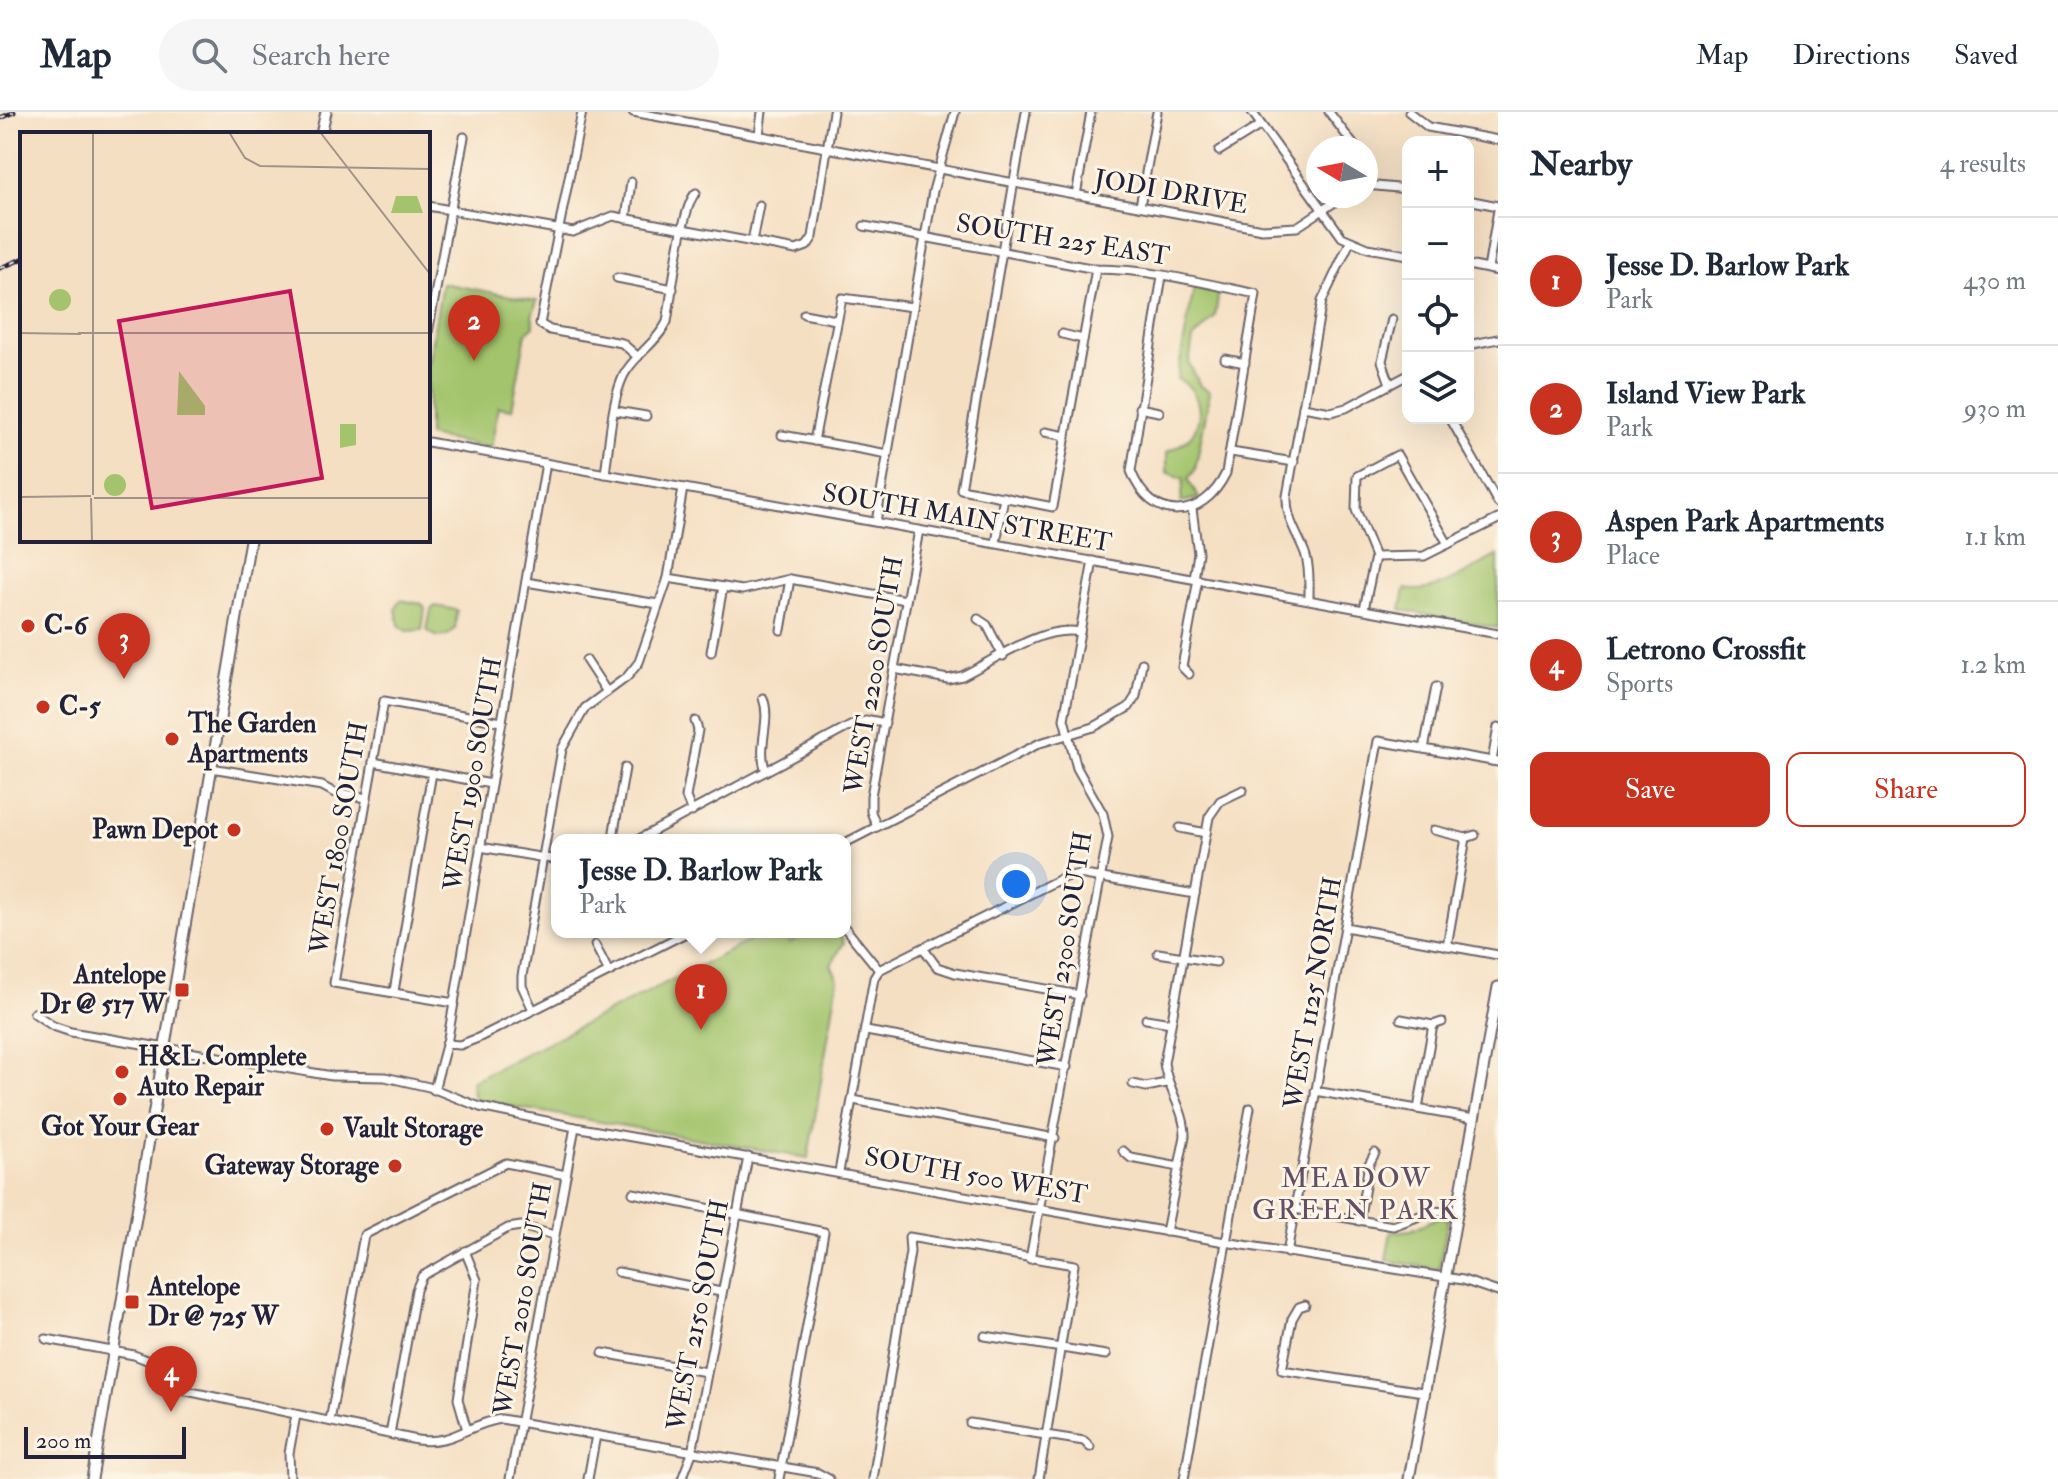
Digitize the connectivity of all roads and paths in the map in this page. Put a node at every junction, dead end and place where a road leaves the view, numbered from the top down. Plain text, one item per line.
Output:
1 (326, 112) edge
2 (582, 112) edge
3 (633, 112) edge
4 (762, 112) edge
5 (833, 112) edge
6 (955, 112) edge
7 (1026, 112) edge
8 (1091, 112) edge
9 (1157, 112) edge
10 (1252, 112) edge
11 (1329, 112) edge
12 (1409, 112) edge
13 (651, 114) edge
14 (1261, 125) junction
15 (321, 132) edge
16 (759, 135) junction
17 (1347, 136) edge
18 (464, 137) dead end
19 (1498, 140) edge
20 (829, 148) junction
21 (1219, 151) dead end
22 (940, 168) junction
23 (631, 182) dead end
24 (1013, 184) junction
25 (1378, 186) edge
26 (1402, 188) edge
27 (696, 193) dead end
28 (1076, 195) junction
29 (1474, 202) edge
30 (759, 205) dead end
31 (430, 206) edge
32 (1140, 206) junction
33 (1327, 208) edge
34 (1498, 208) edge
35 (451, 210) junction
36 (1321, 212) junction
37 (626, 219) junction
38 (864, 226) dead end
39 (683, 229) junction
40 (561, 230) junction
41 (926, 238) junction
42 (752, 242) junction
43 (1350, 242) junction
44 (1000, 252) junction
45 (1402, 254) edge
46 (1474, 266) edge
47 (1096, 269) junction
48 (1488, 269) junction
49 (1498, 271) edge
50 (1162, 276) junction
51 (617, 278) dead end
52 (673, 289) junction
53 (913, 307) junction
54 (804, 314) dead end
55 (1392, 319) dead end
56 (836, 320) junction
57 (430, 322) edge
58 (1062, 334) dead end
59 (1083, 339) junction
60 (1498, 339) edge
61 (1474, 344) edge
62 (638, 357) junction
63 (1225, 359) dead end
64 (1245, 363) junction
65 (1402, 378) edge
66 (1390, 384) junction
67 (1303, 407) junction
68 (1139, 408) junction
69 (616, 411) junction
70 (1159, 412) dead end
71 (646, 416) dead end
72 (1453, 424) edge
73 (1045, 432) dead end
74 (782, 435) dead end
75 (1066, 436) junction
76 (814, 441) junction
77 (430, 442) edge
78 (1231, 452) junction
79 (888, 454) junction
80 (1294, 462) junction
81 (546, 463) junction
82 (605, 474) junction
83 (683, 488) junction
84 (1004, 497) junction
85 (1498, 503) edge
86 (1192, 509) junction
87 (1498, 519) edge
88 (876, 522) junction
89 (919, 530) junction
90 (250, 542) edge
91 (996, 543) junction
92 (1448, 544) junction
93 (1375, 557) junction
94 (1093, 561) junction
95 (668, 578) junction
96 (790, 579) junction
97 (1196, 579) junction
98 (526, 582) junction
99 (723, 587) junction
100 (1309, 599) junction
101 (906, 600) junction
102 (658, 604) junction
103 (1364, 609) junction
104 (978, 619) dead end
105 (781, 630) dead end
106 (1080, 632) junction
107 (1498, 634) edge
108 (711, 652) dead end
109 (1003, 656) junction
110 (586, 660) dead end
111 (1142, 663) dead end
112 (894, 669) junction
113 (1189, 674) dead end
114 (1436, 687) dead end
115 (607, 692) junction
116 (763, 698) dead end
117 (695, 721) dead end
118 (502, 722) junction
119 (885, 723) junction
120 (1498, 727) edge
121 (1066, 736) junction
122 (1424, 749) junction
123 (373, 762) junction
124 (1495, 762) edge
125 (211, 768) junction
126 (625, 768) dead end
127 (766, 771) junction
128 (432, 773) junction
129 (491, 784) junction
130 (1243, 790) dead end
131 (367, 798) junction
132 (692, 812) junction
133 (877, 827) junction
134 (1180, 828) dead end
135 (1434, 830) dead end
136 (1206, 833) junction
137 (614, 834) edge
138 (649, 834) edge
139 (1475, 835) dead end
140 (1466, 838) junction
141 (851, 840) edge
142 (480, 847) junction
143 (543, 858) junction
144 (551, 859) edge
145 (1101, 877) junction
146 (1195, 894) junction
147 (1345, 927) junction
148 (851, 935) edge
149 (666, 938) edge
150 (676, 938) edge
151 (668, 942) junction
152 (595, 945) dead end
153 (1447, 946) junction
154 (923, 948) junction
155 (1158, 953) dead end
156 (1498, 955) edge
157 (1183, 957) junction
158 (1216, 962) dead end
159 (879, 970) junction
160 (609, 972) junction
161 (1498, 987) edge
162 (394, 991) junction
163 (1080, 995) junction
164 (454, 1003) junction
165 (533, 1010) junction
166 (34, 1013) dead end
167 (1146, 1019) dead end
168 (1401, 1019) dead end
169 (1495, 1021) edge
170 (1171, 1023) junction
171 (866, 1031) junction
172 (446, 1044) junction
173 (165, 1047) junction
174 (1067, 1067) junction
175 (1166, 1083) junction
176 (1133, 1084) dead end
177 (434, 1090) junction
178 (1315, 1091) junction
179 (853, 1100) junction
180 (1250, 1108) dead end
181 (1418, 1109) junction
182 (1474, 1119) junction
183 (575, 1127) junction
184 (1055, 1138) junction
185 (1123, 1151) dead end
186 (1375, 1153) dead end
187 (748, 1157) junction
188 (1179, 1167) junction
189 (839, 1172) junction
190 (566, 1175) junction
191 (633, 1193) dead end
192 (1040, 1209) junction
193 (1295, 1209) junction
194 (736, 1213) junction
195 (1458, 1213) junction
196 (1359, 1221) junction
197 (1166, 1232) junction
198 (554, 1235) junction
199 (1225, 1242) junction
200 (465, 1251) junction
201 (1287, 1253) junction
202 (1030, 1259) junction
203 (618, 1272) dead end
204 (1445, 1278) junction
205 (721, 1292) junction
206 (1498, 1292) edge
207 (1305, 1305) dead end
208 (985, 1336) dead end
209 (46, 1339) dead end
210 (1061, 1348) junction
211 (114, 1351) junction
212 (603, 1353) dead end
213 (1106, 1355) dead end
214 (706, 1372) junction
215 (1423, 1392) junction
216 (296, 1415) junction
217 (330, 1421) junction
218 (520, 1422) junction
219 (970, 1423) dead end
220 (467, 1430) junction
221 (390, 1434) junction
222 (596, 1435) junction
223 (1046, 1437) junction
224 (1090, 1447) dead end
225 (692, 1453) junction
226 (781, 1467) junction
227 (92, 1479) edge
228 (290, 1479) edge
229 (510, 1479) edge
230 (588, 1479) edge
231 (682, 1479) edge
232 (779, 1479) edge
233 (829, 1479) edge
234 (873, 1479) edge
235 (1039, 1479) edge
236 (1184, 1479) edge
237 (1409, 1479) edge

1 - 15 main road
2 - 40 street
3 - 13 street, JODI DRIVE
4 - 16 street
5 - 20 street
6 - 22 street
7 - 24 street
8 - 28 street
9 - 32 street
10 - 14 street
11 - 17 street
12 - 19 street
13 - 16 street, JODI DRIVE
14 - 21 street
14 - 36 street
16 - 20 street, JODI DRIVE
18 - 35 street
20 - 22 street, JODI DRIVE
20 - 42 street
22 - 24 street, JODI DRIVE
22 - 41 street
23 - 37 street
24 - 28 street, JODI DRIVE
24 - 44 street
25 - 26 street
27 - 39 street
28 - 32 street, JODI DRIVE
29 - 34 street
30 - 42 street
31 - 35 street
32 - 36 street, JODI DRIVE
33 - 36 street, JODI DRIVE
34 - 48 street
35 - 40 street
35 - 57 street
36 - 43 street
37 - 39 street
37 - 40 street
38 - 41 street, SOUTH 225 EAST
39 - 42 street
39 - 52 street
40 - 62 street
41 - 44 street, SOUTH 225 EAST
41 - 53 street
43 - 45 street
43 - 67 street
44 - 47 street, SOUTH 225 EAST
44 - 84 street
46 - 48 street
47 - 50 street, SOUTH 225 EAST
47 - 59 street
48 - 49 street
50 - 64 street, SOUTH 225 EAST
50 - 68 street
51 - 52 street
52 - 62 street
53 - 56 street
53 - 79 street
54 - 56 street
55 - 66 street
56 - 76 street
58 - 59 street
59 - 75 street
60 - 61 street
62 - 69 street
63 - 64 street
64 - 78 street
65 - 66 street
66 - 67 street
67 - 80 street
68 - 70 street
68 - 86 street
69 - 71 street
69 - 82 street
72 - 85 street
73 - 75 street
74 - 76 street
75 - 84 street
76 - 79 street
77 - 81 street, SOUTH MAIN STREET
78 - 80 street
78 - 86 street
79 - 88 street
80 - 100 street
81 - 82 street, SOUTH MAIN STREET
81 - 98 street, WEST 1900 SOUTH
82 - 83 street, SOUTH MAIN STREET
83 - 88 street, SOUTH MAIN STREET
83 - 95 street
84 - 91 street
86 - 97 street
87 - 92 street
88 - 89 street, SOUTH MAIN STREET
89 - 91 street, SOUTH MAIN STREET
89 - 101 street, WEST 2200 SOUTH
90 - 125 main road
91 - 94 street, SOUTH MAIN STREET
92 - 93 street
92 - 93 street
93 - 103 street
94 - 97 street, SOUTH MAIN STREET
94 - 106 street, WEST 2300 SOUTH
95 - 99 street
95 - 102 street
96 - 99 street
96 - 101 street
96 - 105 street
97 - 100 street, SOUTH MAIN STREET
97 - 113 street
98 - 102 street
98 - 118 street, WEST 1900 SOUTH
99 - 108 street
100 - 103 street, SOUTH MAIN STREET
101 - 112 street, WEST 2200 SOUTH
102 - 115 street
103 - 107 street, SOUTH MAIN STREET
104 - 109 street
106 - 109 street
106 - 121 street, WEST 2300 SOUTH
109 - 112 street
110 - 115 street
111 - 121 street
112 - 119 street, WEST 2200 SOUTH
114 - 122 street
115 - 143 street
116 - 127 street
117 - 132 street
118 - 123 street, WEST 1800 SOUTH
118 - 129 street, WEST 1900 SOUTH
119 - 127 street
119 - 133 street, WEST 2200 SOUTH
120 - 124 street
121 - 133 street
121 - 145 street, WEST 2300 SOUTH
122 - 124 street
122 - 147 street, WEST 1125 NORTH
123 - 128 street
123 - 131 street, WEST 1800 SOUTH
125 - 131 street
125 - 173 main road
126 - 137 street
127 - 132 street
128 - 129 street
128 - 162 street
129 - 142 street, WEST 1900 SOUTH
130 - 136 street
131 - 162 street, WEST 1800 SOUTH
132 - 138 street
133 - 141 street
134 - 136 street
135 - 140 street
136 - 146 street
139 - 140 street
140 - 153 street
142 - 143 street
142 - 164 street, WEST 1900 SOUTH
143 - 144 street
143 - 165 street
145 - 146 street
145 - 154 street
145 - 163 street, WEST 2300 SOUTH
146 - 157 street
147 - 153 street
147 - 178 street, WEST 1125 NORTH
148 - 159 street
149 - 151 street
150 - 151 street
151 - 160 street
152 - 160 street
153 - 156 street
154 - 159 street
154 - 163 street
155 - 157 street
157 - 158 street
157 - 170 street
159 - 171 street
160 - 165 street
161 - 169 main road
162 - 164 street
163 - 174 street, WEST 2300 SOUTH
164 - 172 street, WEST 1900 SOUTH
165 - 172 street
166 - 173 street, SOUTH 500 WEST
167 - 170 street
168 - 181 street
169 - 182 main road
170 - 175 street
171 - 174 street
171 - 179 street
172 - 177 street, WEST 1900 SOUTH
173 - 177 street, SOUTH 500 WEST
173 - 211 main road
174 - 184 street, WEST 2300 SOUTH
175 - 176 street
175 - 188 street
177 - 183 street, SOUTH 500 WEST
178 - 181 street
178 - 193 street, WEST 1125 NORTH
179 - 184 street
179 - 189 street
180 - 199 street
181 - 182 street
182 - 195 main road
183 - 187 street, SOUTH 500 WEST
183 - 190 street, WEST 2010 SOUTH
184 - 192 street, WEST 2300 SOUTH
185 - 188 street
186 - 196 street
187 - 189 street, SOUTH 500 WEST
187 - 194 street, WEST 2150 SOUTH
188 - 197 street
189 - 192 street, SOUTH 500 WEST
190 - 198 street, WEST 2010 SOUTH
190 - 217 street
191 - 194 street
192 - 197 street, SOUTH 500 WEST
192 - 202 street, WEST 2300 SOUTH
193 - 196 street
193 - 201 street, WEST 1125 NORTH
194 - 205 street, WEST 2150 SOUTH
194 - 226 street
195 - 196 street
195 - 204 main road
197 - 199 street, SOUTH 500 WEST
198 - 200 street
198 - 218 street, WEST 2010 SOUTH
199 - 201 street, SOUTH 500 WEST
199 - 236 street
200 - 220 street
200 - 221 street
201 - 204 street, SOUTH 500 WEST
202 - 210 street
202 - 234 street
203 - 205 street
204 - 206 street, SOUTH 500 WEST
204 - 215 main road
205 - 214 street, WEST 2150 SOUTH
207 - 215 street
208 - 210 street
209 - 211 street
210 - 213 street
210 - 223 street
211 - 216 street
211 - 227 main road
212 - 214 street
214 - 225 street, WEST 2150 SOUTH
215 - 237 main road
216 - 217 street
216 - 228 street
217 - 221 street
218 - 220 street
218 - 222 street
218 - 229 street, WEST 2010 SOUTH
219 - 223 street
220 - 221 street
222 - 225 street
222 - 230 street
223 - 224 street
223 - 235 street
225 - 226 street
225 - 231 street, WEST 2150 SOUTH
226 - 232 street
226 - 233 street

